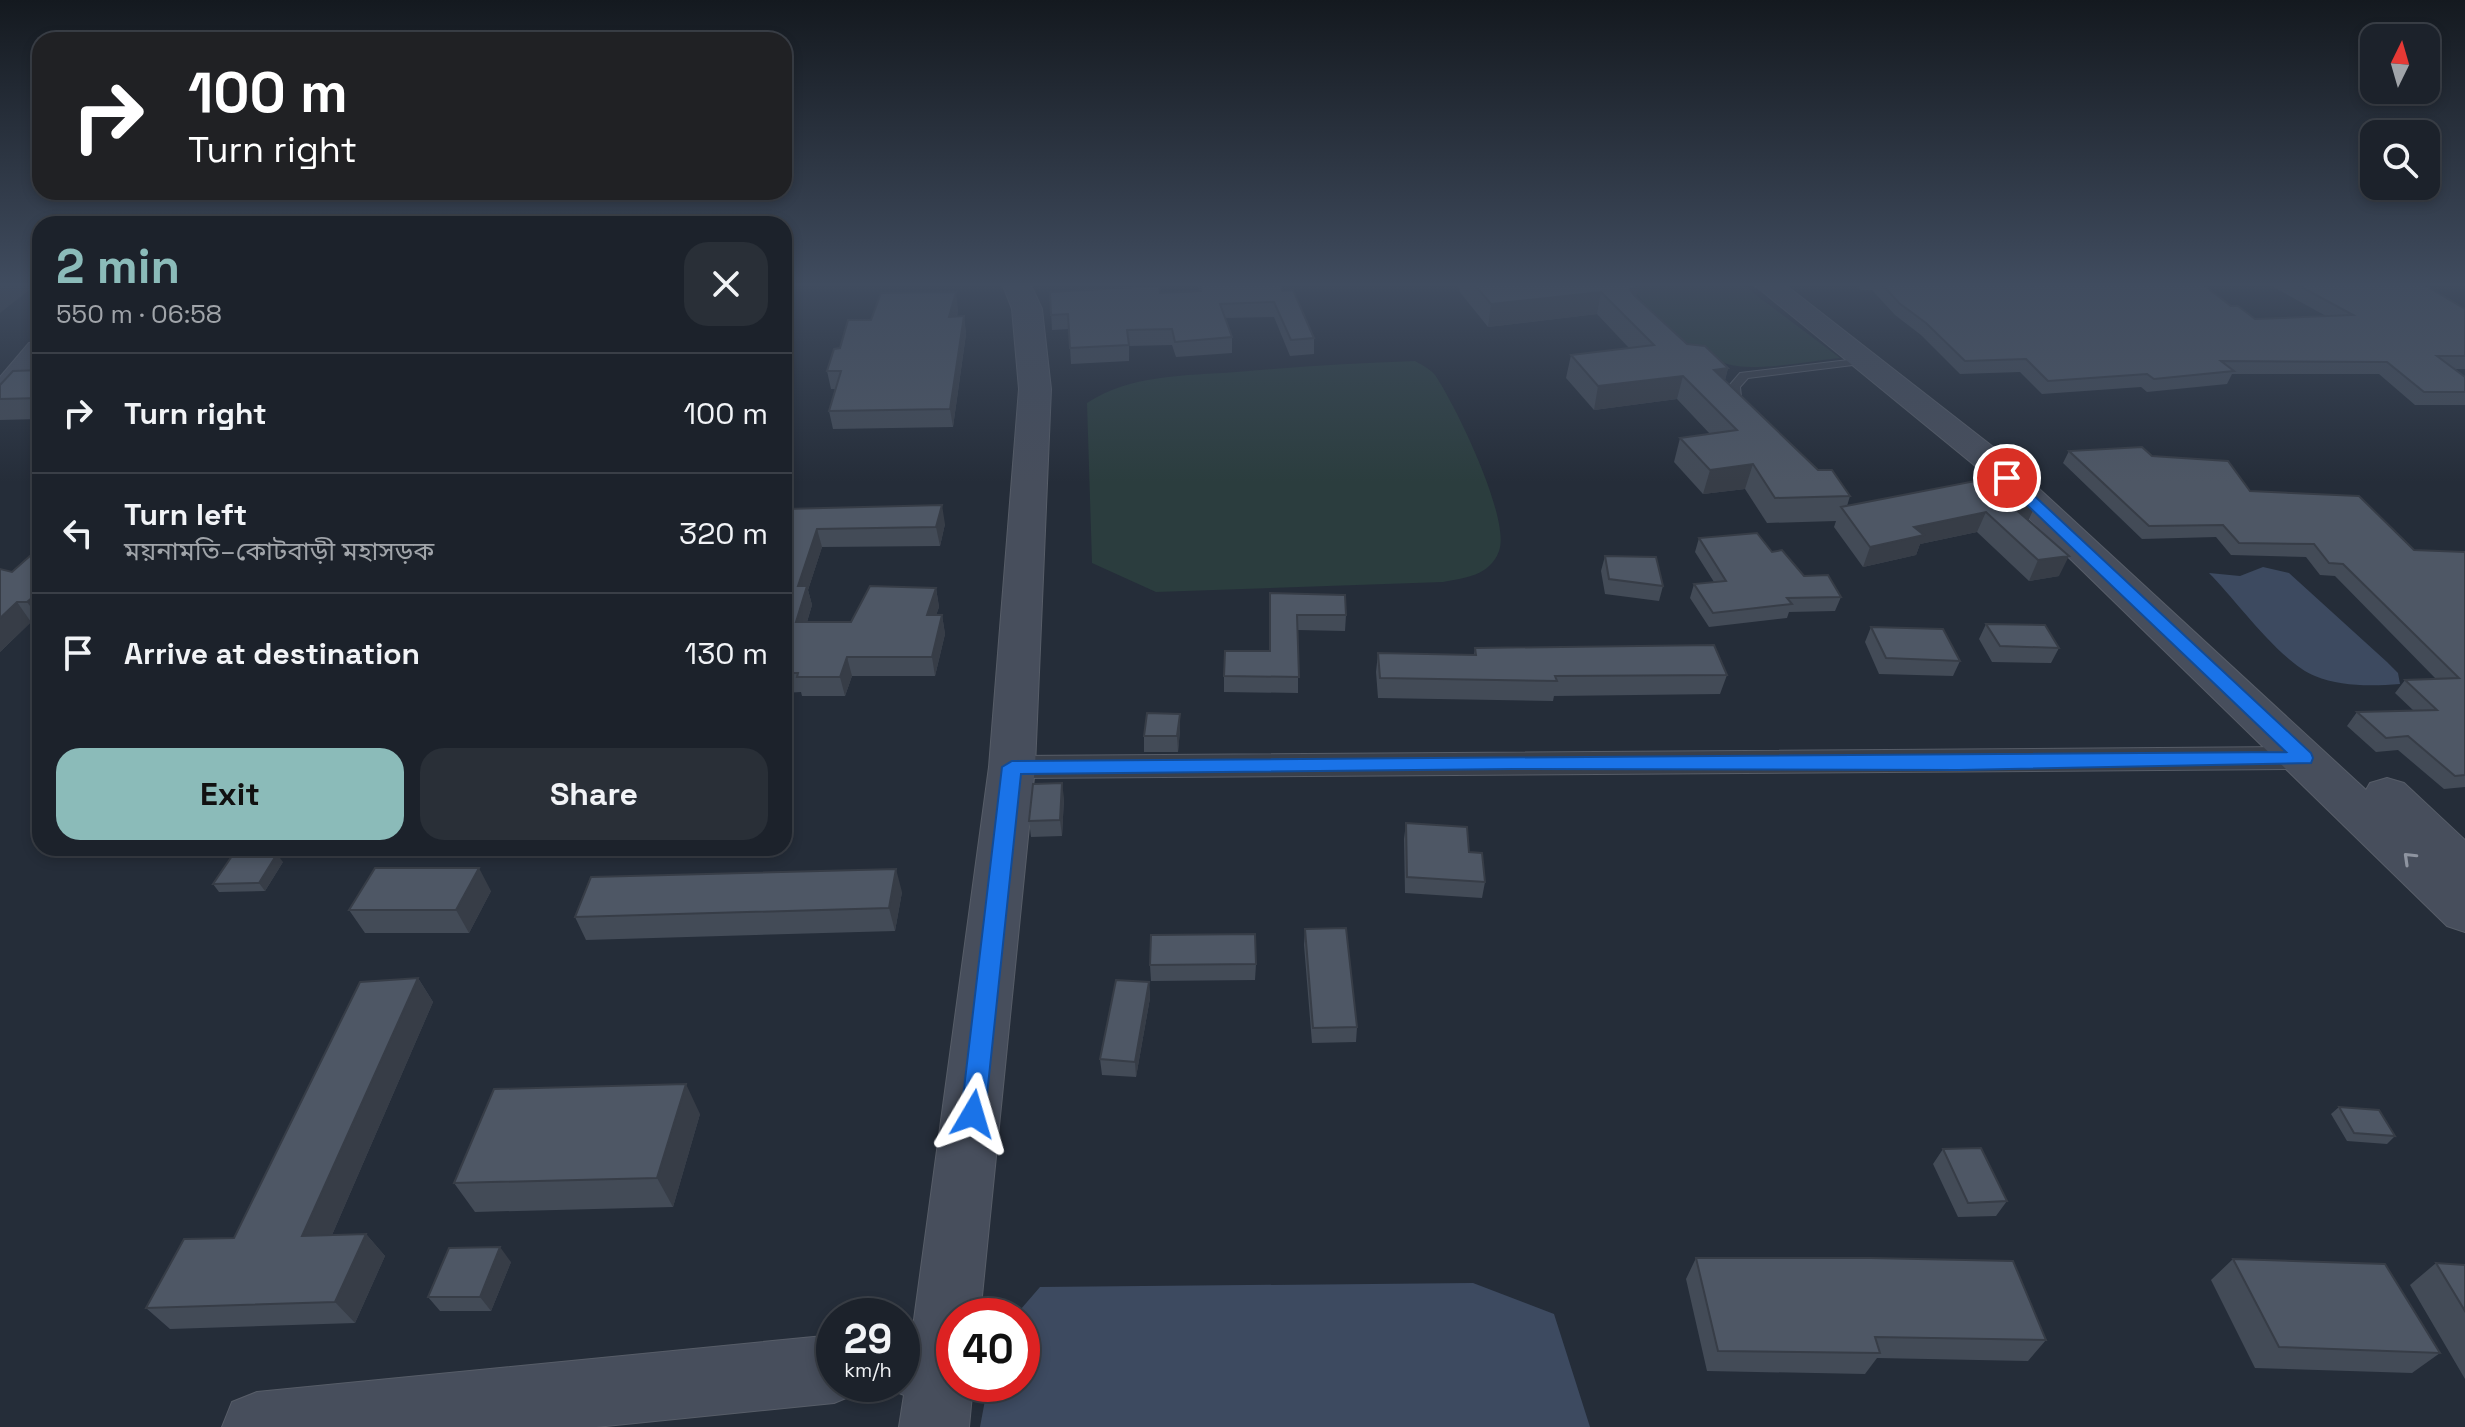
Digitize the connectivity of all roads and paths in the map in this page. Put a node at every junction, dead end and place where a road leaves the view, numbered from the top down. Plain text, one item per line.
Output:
1 (16, 350) edge
2 (1031, 350) edge
3 (1851, 350) edge
4 (1869, 350) edge
5 (32, 359) edge
6 (1865, 361) junction
7 (0, 367) edge
8 (0, 397) edge
9 (1743, 417) edge
10 (1994, 456) junction
11 (2304, 758) junction
12 (1012, 767) junction
13 (2465, 869) edge
14 (2465, 912) edge
15 (922, 1360) edge
16 (816, 1371) edge
17 (257, 1427) edge
18 (934, 1427) edge

1 - 7 main road
2 - 12 main road
3 - 6 main road
4 - 10 main road
5 - 8 main road
6 - 9 lane
6 - 10 main road
10 - 11 main road
10 - 13 main road
11 - 12 street
14 -> 11 main road
12 - 15 main road
15 - 18 main road
16 - 17 main road

